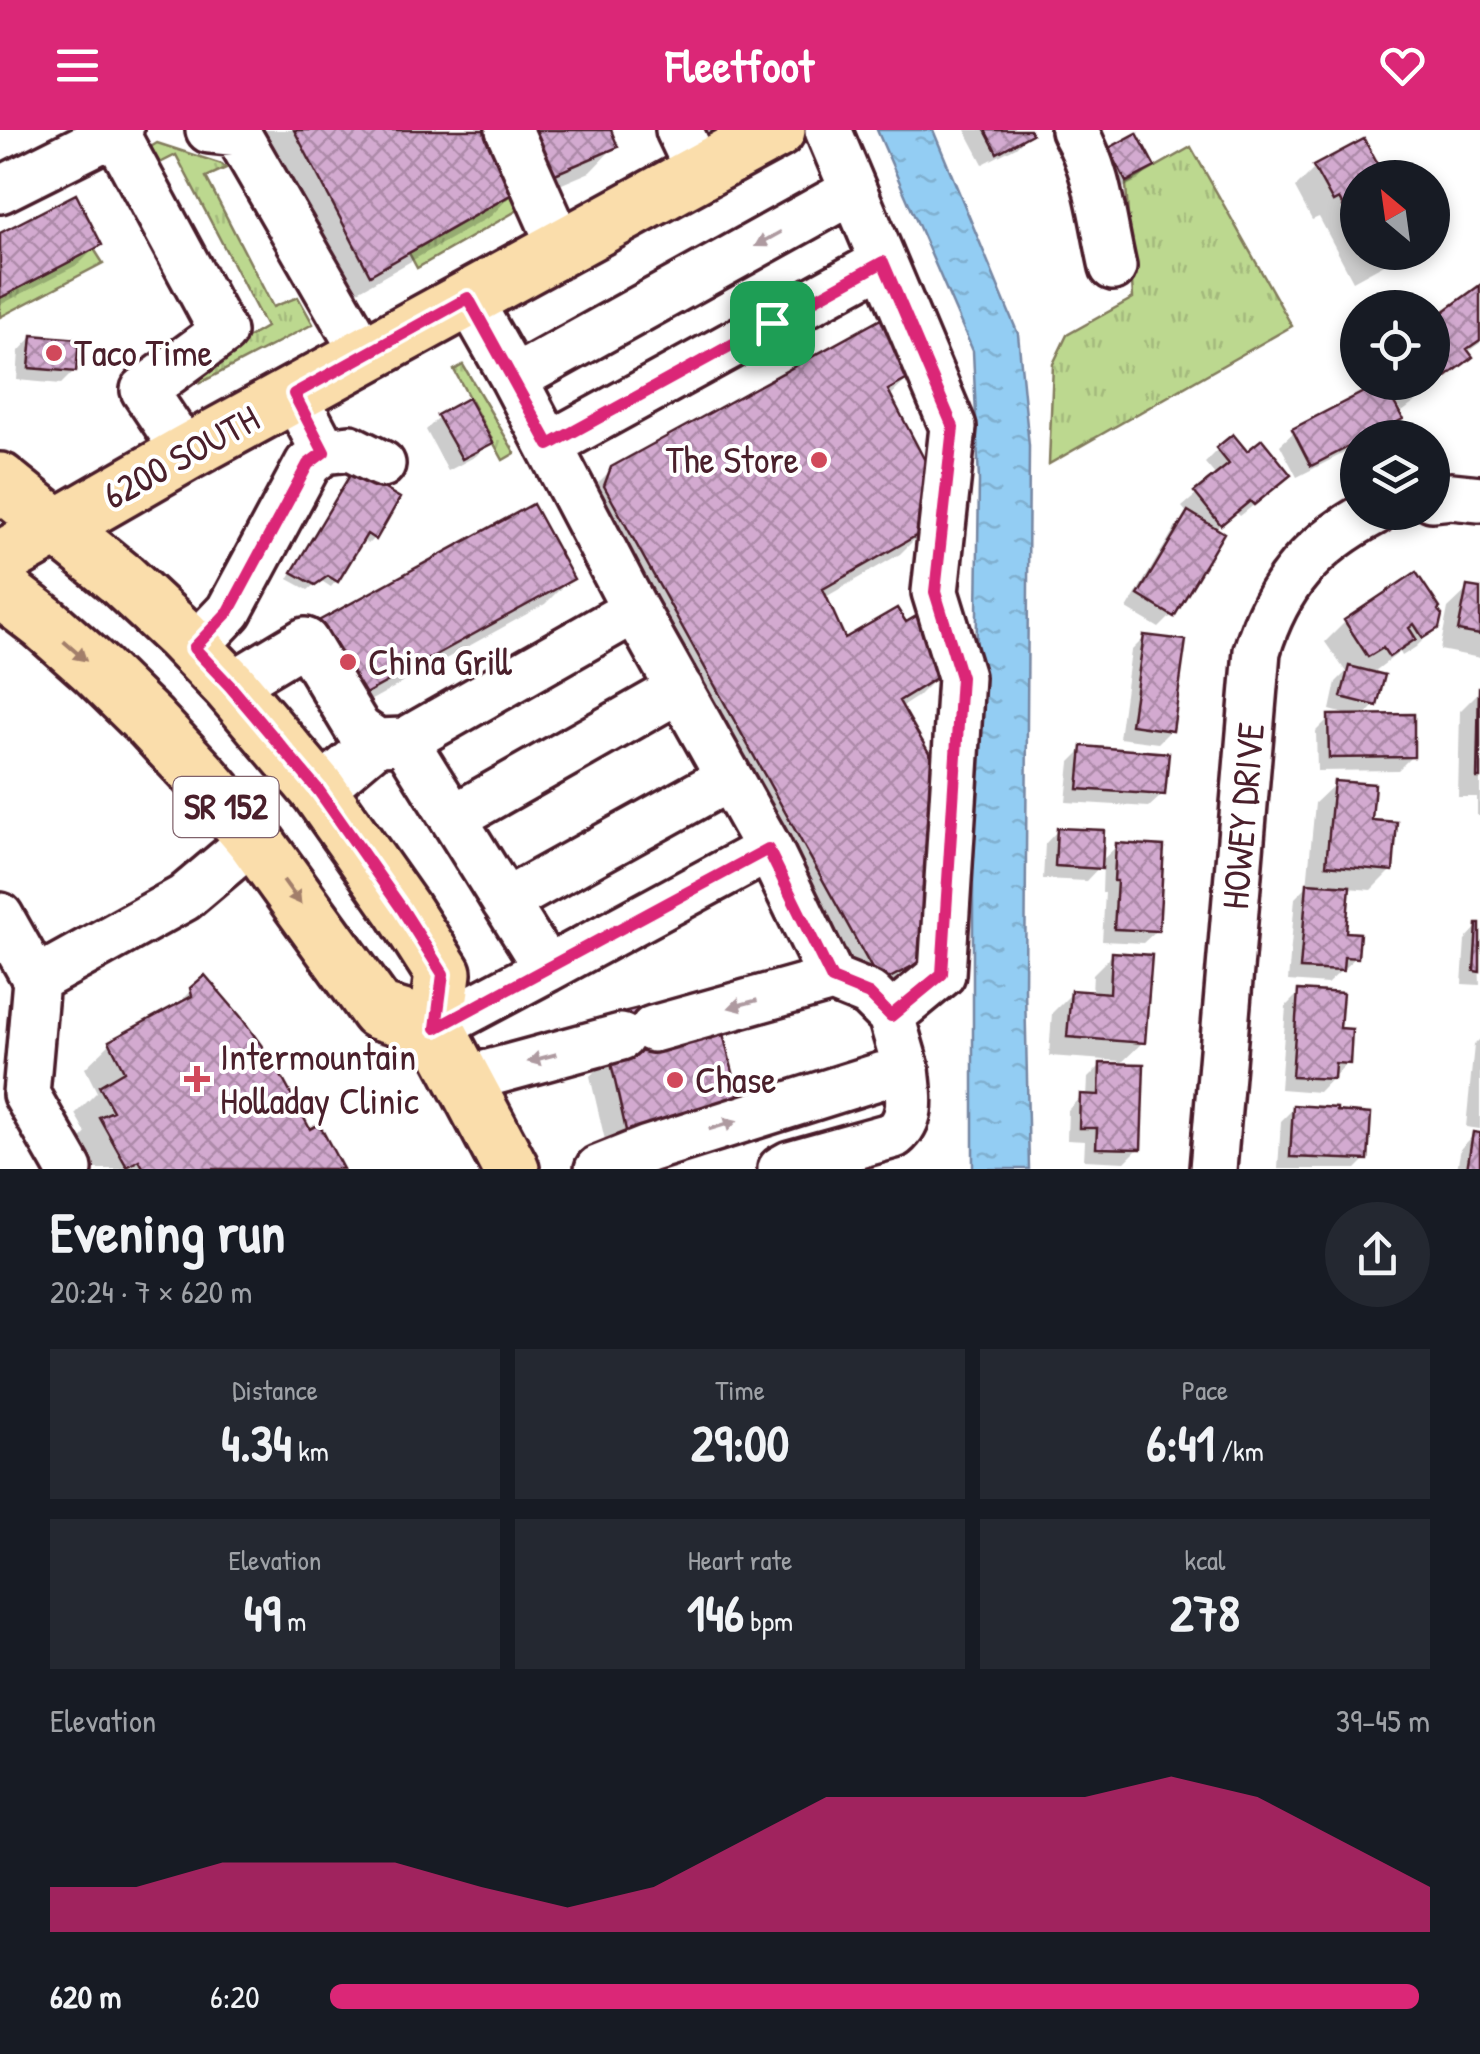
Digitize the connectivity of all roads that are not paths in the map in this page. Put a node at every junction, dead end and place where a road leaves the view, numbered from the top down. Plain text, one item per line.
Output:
1 (209, 130) edge
2 (509, 130) edge
3 (776, 130) edge
4 (828, 130) edge
5 (1074, 130) edge
6 (118, 131) edge
7 (689, 151) edge
8 (0, 190) edge
9 (853, 192) junction
10 (560, 247) junction
11 (883, 262) junction
12 (1113, 267) dead end
13 (468, 298) junction
14 (365, 355) junction
15 (514, 379) junction
16 (294, 394) junction
17 (549, 445) junction
18 (324, 452) junction
19 (186, 454) junction
20 (382, 464) dead end
21 (0, 481) edge
22 (1450, 498) edge
23 (1480, 499) edge
24 (57, 527) junction
25 (1342, 530) edge
26 (0, 560) edge
27 (0, 589) edge
28 (635, 610) junction
29 (212, 667) junction
30 (680, 689) junction
31 (391, 742) junction
32 (729, 778) junction
33 (319, 791) junction
34 (453, 818) junction
35 (254, 840) junction
36 (768, 849) junction
37 (505, 902) junction
38 (0, 916) edge
39 (547, 969) junction
40 (832, 979) junction
41 (36, 980) junction
42 (891, 1016) junction
43 (436, 1028) junction
44 (906, 1068) junction
45 (463, 1080) junction
46 (68, 1169) edge
47 (511, 1169) edge
48 (598, 1169) edge
49 (781, 1169) edge
50 (1213, 1169) edge

1 - 14 street
2 - 10 street
3 - 7 main road, 6200 SOUTH
4 - 9 street
5 - 12 street
6 - 8 street
6 - 19 street
7 - 10 main road, 6200 SOUTH
9 - 11 street
9 -> 15 street
10 - 13 main road, 6200 SOUTH
11 - 17 street
11 - 42 street
13 - 14 main road, 6200 SOUTH
13 - 15 street
14 - 16 main road, 6200 SOUTH
15 - 17 street
16 - 18 street
16 - 19 main road, 6200 SOUTH
17 - 28 street
18 - 20 street
18 - 29 street
19 - 24 main road, 6200 SOUTH
21 - 24 main road, SR 152
22 - 23 street
24 - 26 main road, 6200 SOUTH
24 - 29 main road, SR 152
25 - 50 street, HOWEY DRIVE
27 -> 35 main road, SR 152
28 - 30 street
28 - 31 street
29 - 31 street
29 - 33 main road, SR 152
30 - 32 street
30 - 34 street
31 - 33 street
31 - 34 street
32 - 36 street
32 - 37 street
33 - 43 main road, SR 152
34 - 37 street
35 - 41 street
35 -> 43 main road, SR 152
36 - 39 street
36 - 40 street
37 - 39 street
38 - 41 street
39 - 43 street
40 - 42 street
40 -> 45 street
41 - 46 street
42 - 44 street
43 - 45 main road
48 -> 44 street
44 - 49 street
45 - 47 main road

